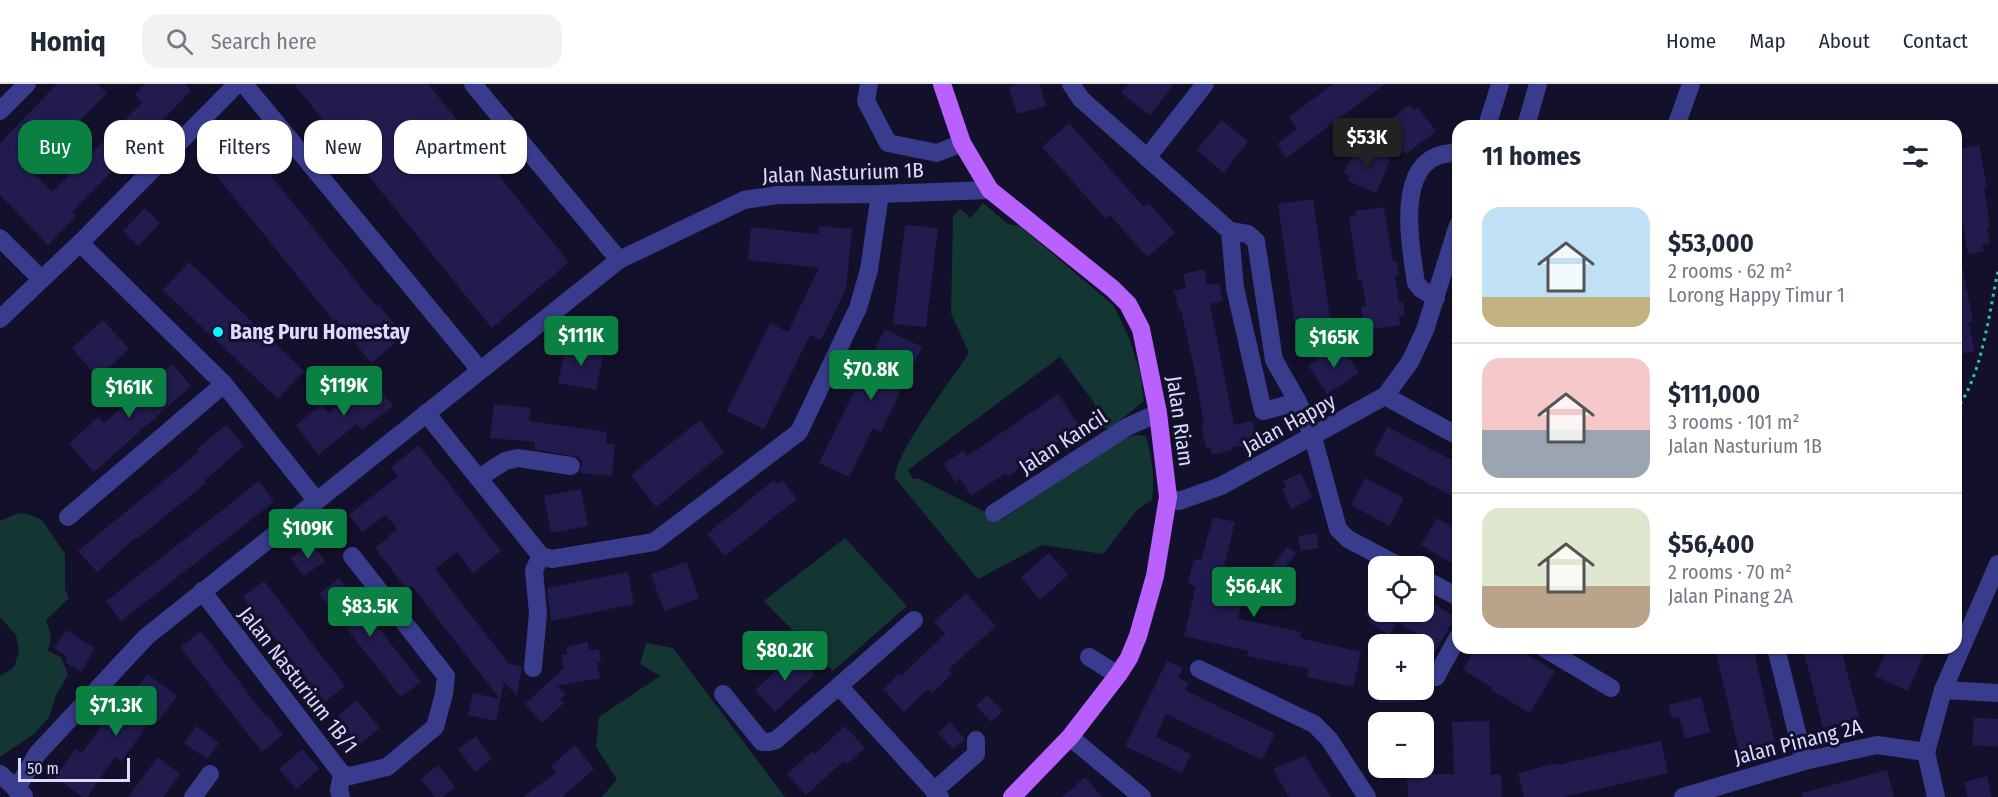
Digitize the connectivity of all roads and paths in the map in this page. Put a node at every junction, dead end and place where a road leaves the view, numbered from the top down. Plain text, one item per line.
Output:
1 (27, 84) edge
2 (237, 84) edge
3 (244, 84) edge
4 (473, 84) edge
5 (869, 84) edge
6 (942, 84) edge
7 (1071, 84) edge
8 (1205, 84) edge
9 (1500, 84) edge
10 (1538, 84) edge
11 (1691, 84) edge
12 (0, 111) edge
13 (1489, 120) edge
14 (1528, 120) edge
15 (1679, 120) edge
16 (962, 143) junction
17 (1452, 153) edge
18 (1147, 158) junction
19 (990, 190) junction
20 (880, 194) junction
21 (1227, 228) junction
22 (0, 238) edge
23 (80, 243) junction
24 (1452, 245) edge
25 (619, 260) junction
26 (1998, 271) edge
27 (41, 279) junction
28 (1436, 298) junction
29 (0, 319) edge
30 (480, 370) junction
31 (224, 384) junction
32 (1385, 396) junction
33 (1298, 402) junction
34 (1962, 403) edge
35 (426, 413) junction
36 (1158, 413) junction
37 (1452, 433) edge
38 (1313, 437) junction
39 (571, 466) dead end
40 (479, 478) junction
41 (1167, 497) junction
42 (316, 500) junction
43 (994, 513) dead end
44 (68, 517) dead end
45 (352, 555) dead end
46 (541, 556) junction
47 (1380, 556) edge
48 (1998, 564) edge
49 (1434, 584) edge
50 (202, 591) junction
51 (1452, 594) edge
52 (914, 620) dead end
53 (1962, 646) edge
54 (1452, 648) edge
55 (1554, 654) edge
56 (1777, 654) edge
57 (1959, 654) edge
58 (1089, 657) dead end
59 (533, 668) dead end
60 (1199, 669) dead end
61 (1118, 675) junction
62 (1436, 677) dead end
63 (839, 686) junction
64 (1611, 688) dead end
65 (1943, 690) junction
66 (1998, 693) edge
67 (723, 694) dead end
68 (1070, 737) junction
69 (976, 740) dead end
70 (1926, 752) junction
71 (1804, 761) junction
72 (0, 774) edge
73 (210, 774) dead end
74 (342, 774) junction
75 (21, 793) edge
76 (937, 794) edge
77 (1694, 796) edge
78 (193, 797) edge
79 (341, 797) edge
80 (1012, 797) edge
81 (1142, 797) edge
82 (1367, 797) edge
83 (1936, 797) edge

1 - 12 street
2 - 23 street
3 - 30 street
4 - 25 street
5 - 16 street
6 - 16 main road, Jalan Riam
7 - 18 street
8 - 18 street
9 - 13 street
10 - 14 street
11 - 15 street
16 - 19 main road, Jalan Riam
17 - 28 street
18 - 21 street
19 - 20 street, Jalan Nasturium 1B
19 - 36 main road, Jalan Riam
20 - 25 street, Jalan Nasturium 1B
20 - 46 street
21 - 33 street
21 - 33 street
22 - 27 street
23 - 27 street
23 - 31 street
24 - 28 street
25 - 30 street, Jalan Nasturium 1B
26 - 34 path
27 - 29 street
28 - 32 street
30 - 35 street, Jalan Nasturium 1B
31 - 42 street
31 - 44 street
32 - 37 street
32 - 38 street, Jalan Happy
33 - 38 street
35 - 40 street
35 - 42 street, Jalan Nasturium 1B
36 - 41 main road, Jalan Riam
36 - 43 street, Jalan Kancil
38 - 41 street, Jalan Happy
38 - 47 street
39 - 40 street
40 - 46 street
41 - 61 main road, Jalan Riam
42 - 50 street, Jalan Nasturium 1B
45 - 74 street, Jalan Nasturium 1B/1
46 - 59 street
48 - 53 street
49 - 51 street
50 - 74 street, Jalan Nasturium 1B/1
50 - 75 street, Jalan Nasturium 1B
52 - 63 street
54 - 62 street
55 - 64 street
56 - 71 street
57 - 65 street
58 - 61 street
60 - 82 street
61 - 68 main road, Jalan Riam
63 - 67 street
63 - 76 street
65 - 66 street
65 - 70 street
68 - 80 main road, Jalan Riam
68 - 81 street
69 - 76 street
70 - 71 street, Jalan Pinang 2A
70 - 83 street
71 - 77 street, Jalan Pinang 2A
72 - 75 street
73 - 78 street
74 - 79 street

